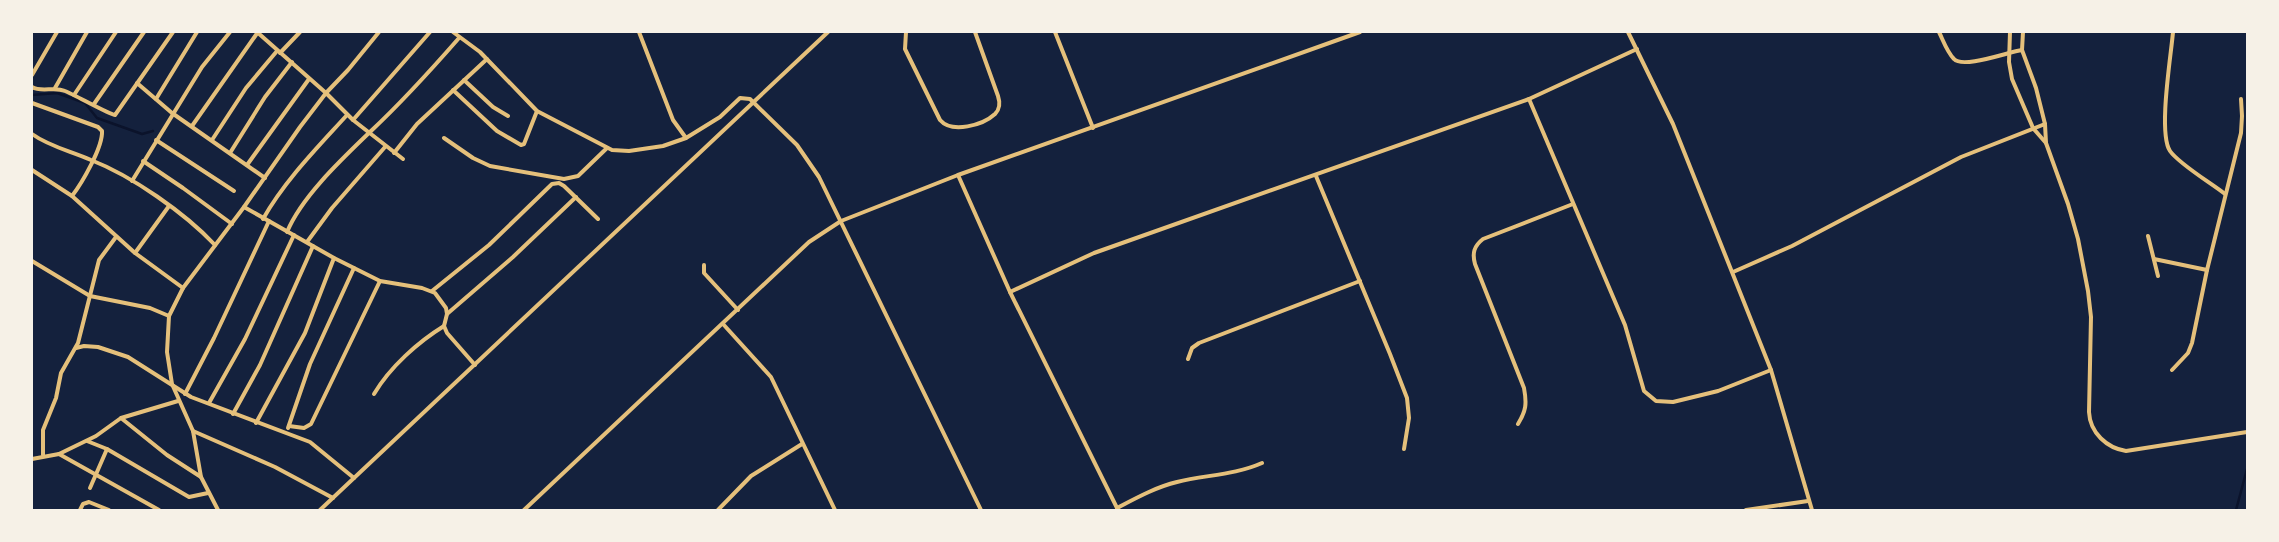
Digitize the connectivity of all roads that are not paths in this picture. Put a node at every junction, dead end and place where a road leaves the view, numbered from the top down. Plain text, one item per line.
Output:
1 (57, 32) edge
2 (87, 32) edge
3 (116, 32) edge
4 (144, 32) edge
5 (173, 32) edge
6 (189, 32) edge
7 (197, 32) edge
8 (230, 32) edge
9 (300, 32) edge
10 (379, 32) edge
11 (430, 32) edge
12 (453, 32) edge
13 (638, 32) edge
14 (828, 32) edge
15 (906, 32) edge
16 (975, 32) edge
17 (1055, 32) edge
18 (1360, 32) edge
19 (1628, 32) edge
20 (1939, 32) edge
21 (2010, 32) edge
22 (2023, 32) edge
23 (2173, 32) edge
24 (260, 33) edge
25 (194, 36) junction
26 (459, 38) junction
27 (1637, 49) junction
28 (2022, 50) junction
29 (278, 52) junction
30 (2009, 52) junction
31 (487, 59) junction
32 (292, 62) junction
33 (32, 75) edge
34 (309, 79) junction
35 (464, 80) junction
36 (136, 83) junction
37 (32, 87) edge
38 (55, 88) junction
39 (453, 90) junction
40 (326, 93) junction
41 (74, 95) junction
42 (156, 98) junction
43 (1529, 99) junction
44 (2240, 99) dead end
45 (753, 102) junction
46 (32, 103) edge
47 (94, 104) junction
48 (537, 111) junction
49 (172, 113) junction
50 (347, 115) junction
51 (508, 116) dead end
52 (353, 120) junction
53 (2045, 124) junction
54 (192, 126) junction
55 (1093, 128) junction
56 (2033, 128) junction
57 (370, 133) junction
58 (32, 134) edge
59 (444, 138) dead end
60 (686, 138) junction
61 (156, 140) junction
62 (212, 140) junction
63 (2046, 143) junction
64 (385, 147) junction
65 (607, 148) junction
66 (230, 153) junction
67 (394, 153) junction
68 (403, 159) dead end
69 (92, 160) junction
70 (143, 161) junction
71 (247, 165) junction
72 (32, 170) edge
73 (958, 175) junction
74 (1316, 176) junction
75 (265, 178) junction
76 (132, 181) junction
77 (234, 192) dead end
78 (2225, 194) junction
79 (72, 196) junction
80 (576, 197) junction
81 (1573, 204) junction
82 (169, 206) junction
83 (244, 207) junction
84 (598, 218) dead end
85 (263, 219) junction
86 (269, 221) junction
87 (841, 221) junction
88 (232, 224) junction
89 (287, 232) junction
90 (294, 235) junction
91 (2148, 236) dead end
92 (116, 237) junction
93 (307, 242) junction
94 (215, 245) junction
95 (314, 246) junction
96 (135, 253) junction
97 (334, 258) junction
98 (2154, 259) junction
99 (32, 261) edge
100 (704, 265) dead end
101 (354, 268) junction
102 (2207, 270) junction
103 (1733, 272) junction
104 (2158, 276) dead end
105 (380, 281) junction
106 (1360, 281) junction
107 (183, 288) junction
108 (432, 291) junction
109 (1010, 292) junction
110 (90, 296) junction
111 (738, 310) junction
112 (447, 314) junction
113 (168, 316) junction
114 (723, 324) junction
115 (444, 326) junction
116 (76, 348) junction
117 (1188, 359) dead end
118 (475, 365) junction
119 (1771, 370) junction
120 (2172, 370) dead end
121 (172, 384) junction
122 (185, 394) junction
123 (374, 394) dead end
124 (178, 401) junction
125 (209, 403) junction
126 (234, 414) junction
127 (121, 418) junction
128 (256, 423) junction
129 (1518, 424) dead end
130 (289, 426) junction
131 (193, 431) junction
132 (286, 432) junction
133 (2247, 432) edge
134 (87, 441) junction
135 (802, 444) junction
136 (107, 449) junction
137 (1404, 449) dead end
138 (59, 454) junction
139 (43, 455) junction
140 (32, 458) edge
141 (1262, 463) dead end
142 (95, 474) junction
143 (200, 477) junction
144 (354, 478) junction
145 (90, 488) dead end
146 (208, 493) junction
147 (333, 498) junction
148 (1808, 501) junction
149 (1117, 509) edge
150 (80, 510) edge
151 (109, 510) edge
152 (159, 510) edge
153 (218, 510) edge
154 (320, 510) edge
155 (524, 510) edge
156 (718, 510) edge
157 (835, 510) edge
158 (981, 510) edge
159 (1746, 510) edge
160 (1812, 510) edge

1 - 33 street
2 - 38 street
3 - 41 street
4 - 47 street
5 - 36 street
6 - 25 street
7 - 25 street
8 - 49 street
9 - 29 street
10 - 40 street
11 - 52 street
12 - 26 street
13 - 60 street
14 - 45 street
15 - 16 street
17 - 55 street
18 - 55 street
19 - 27 street
20 - 30 street
21 - 30 street
22 - 28 street
23 - 78 street
24 - 29 street
24 - 54 street
25 - 42 street
26 - 31 street
26 - 57 street
27 - 43 street
27 - 103 street
28 - 30 street
28 - 53 street
29 - 32 street
29 - 62 street
30 - 56 street
31 - 35 street
31 - 48 street
32 - 34 street
32 - 66 street
34 - 40 street
34 - 71 street
35 - 39 street
35 - 51 street
36 - 42 street
36 - 47 street
37 - 38 street
38 - 41 street
39 - 48 street
39 - 67 street
40 - 50 street
40 - 75 street
41 - 47 street
42 - 49 street
43 - 74 street
43 - 81 street
44 - 78 street
45 - 60 street
45 - 87 street
45 - 118 street
46 - 69 street
48 - 65 street
49 - 54 street
49 - 61 street
50 - 52 street
50 - 85 street
52 - 57 street
53 - 56 street
53 - 63 street
54 - 62 street
55 - 73 street
56 - 63 street
56 - 103 street
57 - 64 street
57 - 89 street
58 - 69 street
59 - 65 street
60 - 65 street
61 - 70 street
61 - 77 street
62 - 66 street
63 - 133 street
64 - 67 street
64 - 93 street
66 - 71 street
67 - 68 street
69 - 76 street
69 - 79 street
70 - 76 street
70 - 88 street
71 - 75 street
72 - 79 street
73 - 87 street
73 - 109 street
74 - 106 street
74 - 109 street
75 - 83 street
76 - 82 street
78 - 102 street
79 - 92 street
80 - 84 street
80 - 108 street
80 - 112 street
81 - 119 street
81 - 129 street
82 - 94 street
82 - 96 street
83 - 85 street
83 - 88 street
85 - 86 street
86 - 89 street
86 - 122 street
87 - 111 street
87 - 158 street
88 - 94 street
89 - 90 street
90 - 93 street
90 - 125 street
91 - 98 street
92 - 96 street
92 - 110 street
93 - 95 street
94 - 107 street
95 - 97 street
95 - 126 street
96 - 107 street
97 - 101 street
97 - 128 street
98 - 102 street
98 - 104 street
99 - 110 street
100 - 111 street
101 - 105 street
101 - 130 street
102 - 120 street
103 - 119 street
105 - 108 street
105 - 130 street
106 - 117 street
106 - 137 street
107 - 113 street
108 - 112 street
109 - 149 street
110 - 113 street
110 - 116 street
111 - 114 street
112 - 115 street
113 - 121 street
114 - 135 street
114 - 155 street
115 - 118 street
115 - 123 street
116 - 121 street
116 - 139 street
118 - 144 street
119 - 148 street
121 - 122 street
121 - 124 street
122 - 125 street
124 - 127 street
124 - 131 street
125 - 126 street
126 - 128 street
127 - 134 street
127 - 143 street
128 - 132 street
130 - 132 street
131 - 143 street
131 - 147 street
132 - 144 street
134 - 136 street
134 - 138 street
135 - 156 street
135 - 157 street
136 - 142 street
136 - 146 street
138 - 139 street
138 - 142 street
139 - 140 street
141 - 149 street
142 - 145 street
142 - 152 street
143 - 146 street
144 - 147 street
146 - 153 street
147 - 154 street
148 - 159 street
148 - 160 street
150 - 151 street

